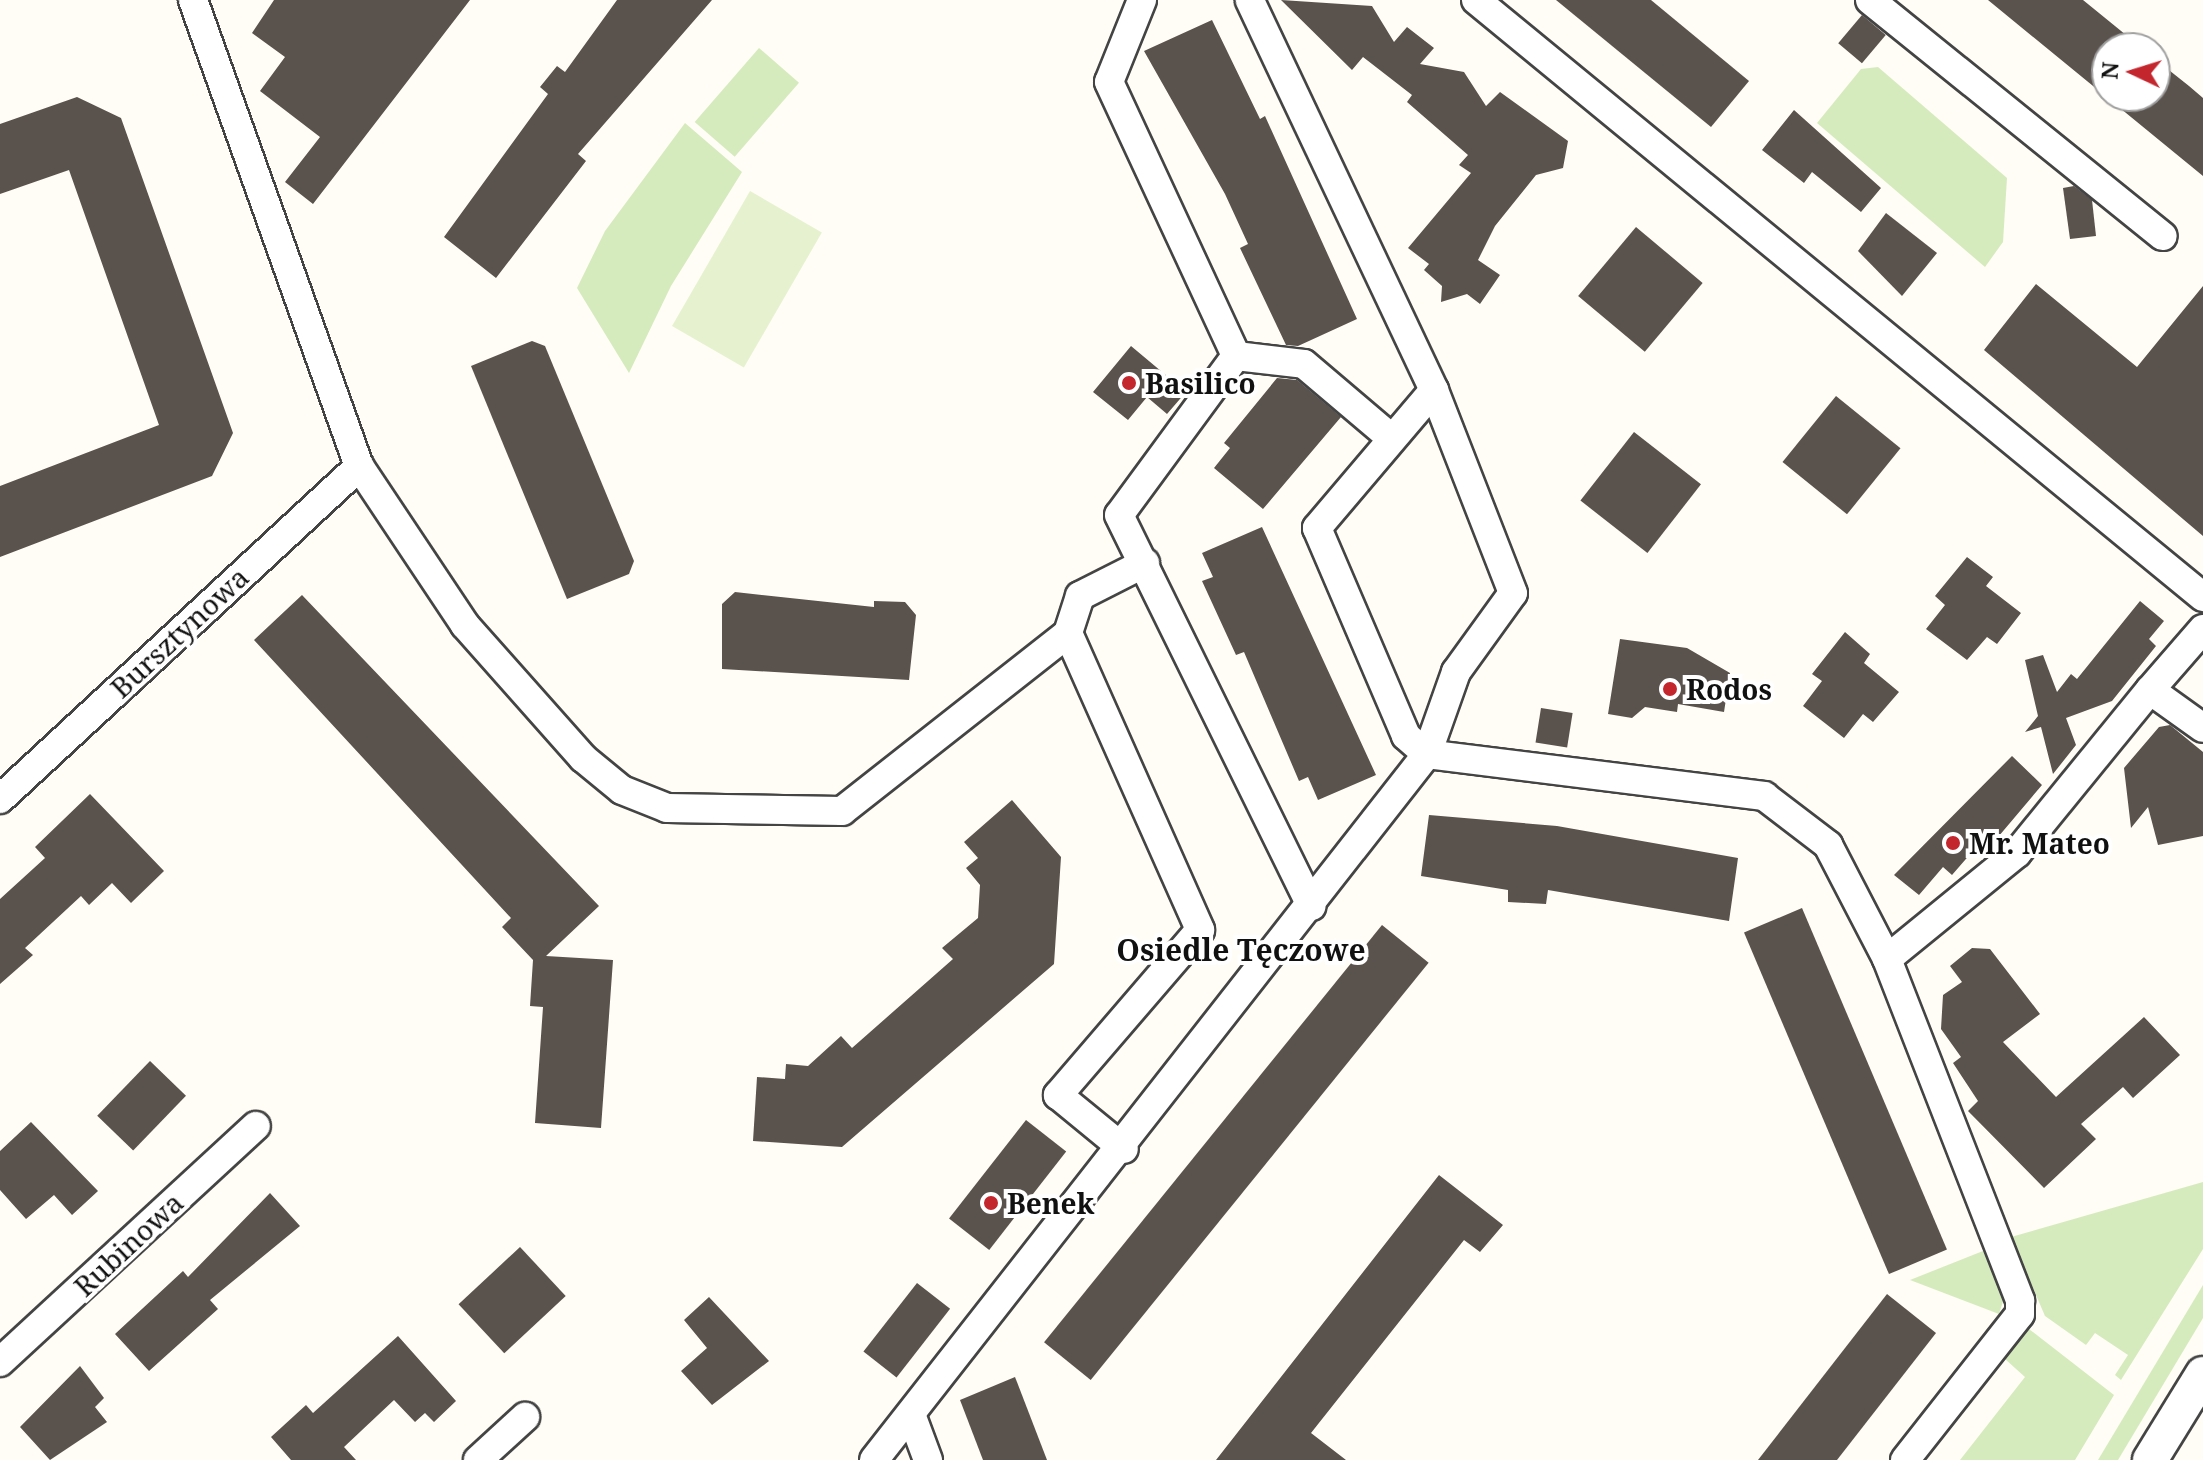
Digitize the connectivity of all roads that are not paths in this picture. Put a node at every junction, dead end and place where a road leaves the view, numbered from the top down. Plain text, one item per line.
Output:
1 (193, 0) edge
2 (1142, 0) edge
3 (1250, 0) edge
4 (1476, 0) edge
5 (1870, 0) edge
6 (2163, 236) dead end
7 (1236, 356) junction
8 (1434, 390) junction
9 (1390, 437) junction
10 (359, 466) junction
11 (1145, 563) junction
12 (2203, 597) edge
13 (2203, 629) edge
14 (1068, 633) junction
15 (2150, 690) junction
16 (2203, 728) edge
17 (1427, 754) junction
18 (0, 799) edge
19 (1311, 906) junction
20 (1887, 959) junction
21 (256, 1126) dead end
22 (1124, 1149) junction
23 (0, 1362) edge
24 (2203, 1374) edge
25 (525, 1417) dead end
26 (912, 1417) junction
27 (478, 1460) edge
28 (874, 1460) edge
29 (928, 1460) edge
30 (1905, 1460) edge
31 (2150, 1460) edge

1 - 10 street
2 - 7 street
3 - 8 street
4 - 12 street
5 - 6 street
7 - 9 street
7 - 11 street
8 - 9 street
8 - 17 street
9 - 17 street
10 - 14 street
10 - 18 street, Bursztynowa
11 - 14 street
11 - 19 street
13 - 15 street
14 - 22 street
15 - 16 street
15 - 20 street
17 - 19 street
17 - 20 street
19 - 22 street
20 - 30 street
21 - 23 street, Rubinowa
22 - 26 street
24 - 31 street
25 - 27 street
26 - 28 street
26 - 29 street

